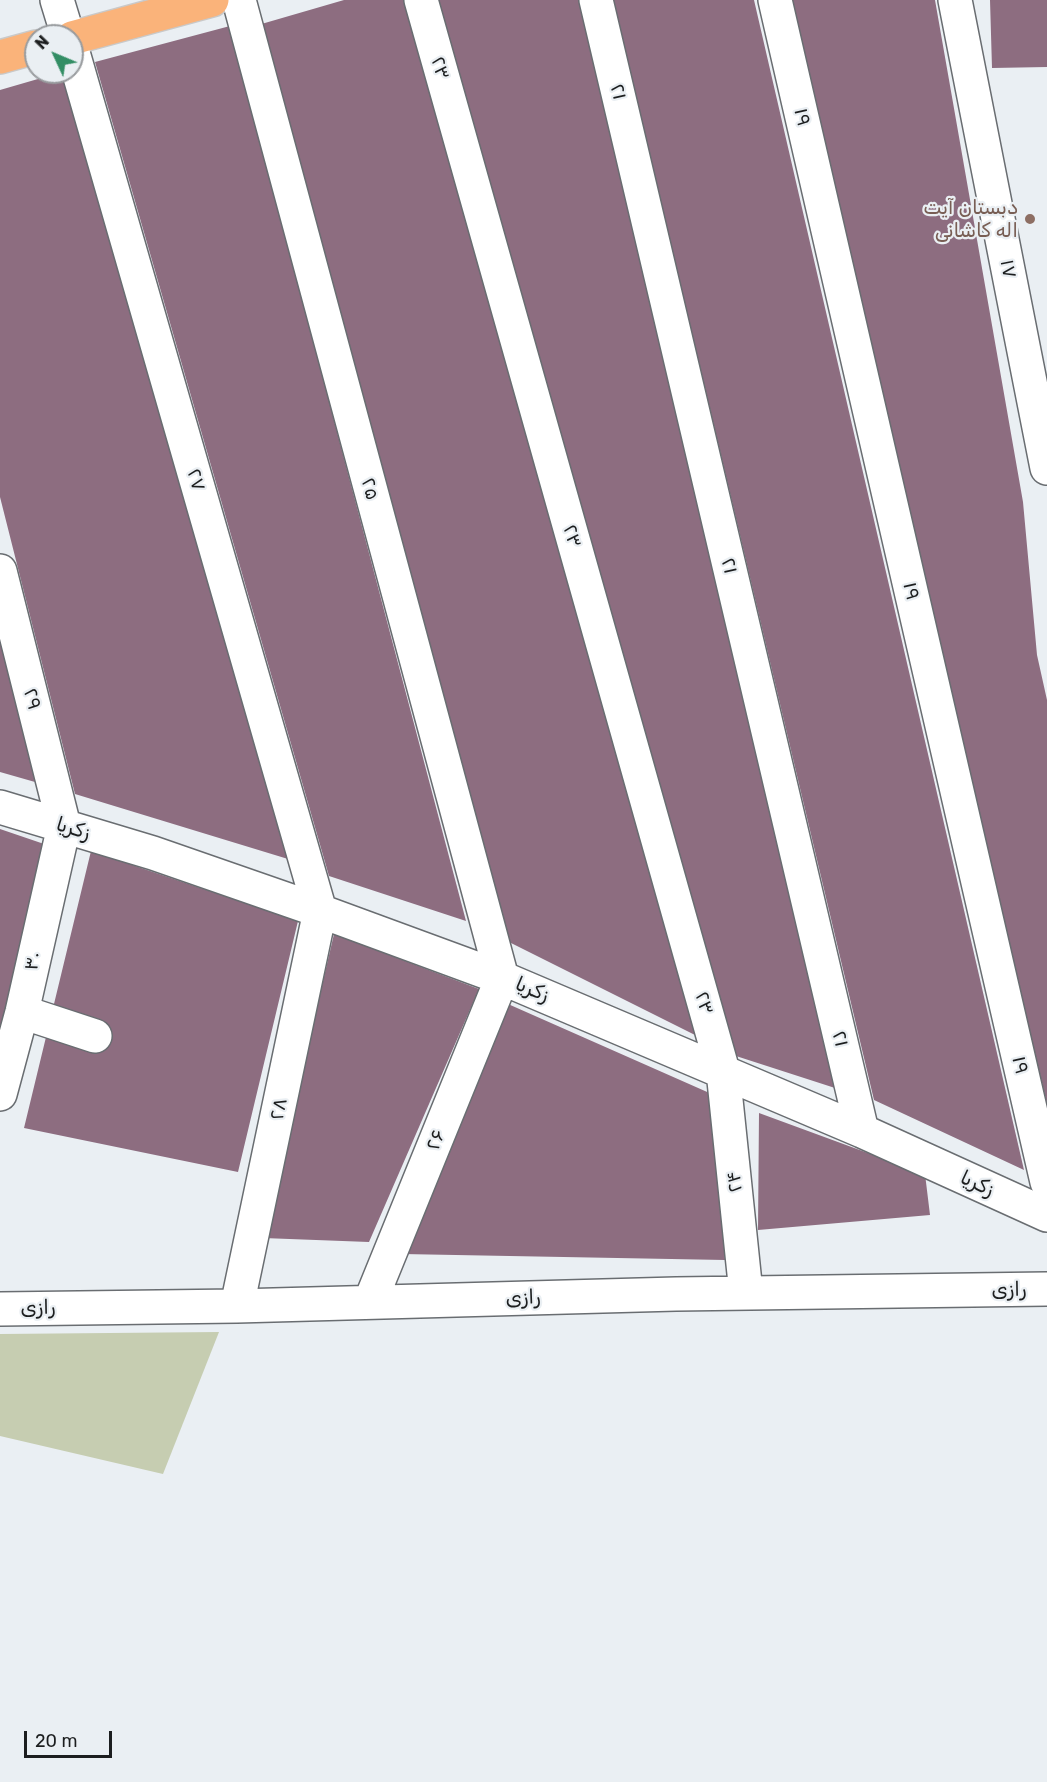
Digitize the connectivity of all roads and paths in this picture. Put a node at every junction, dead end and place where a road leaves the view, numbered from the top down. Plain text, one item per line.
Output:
1 (57, 0) edge
2 (212, 0) edge
3 (239, 0) edge
4 (421, 0) edge
5 (596, 0) edge
6 (775, 0) edge
7 (955, 0) edge
8 (65, 24) edge
9 (84, 33) edge
10 (24, 50) edge
11 (0, 57) edge
12 (82, 84) edge
13 (1047, 468) edge
14 (0, 571) edge
15 (0, 807) edge
16 (64, 826) junction
17 (320, 911) junction
18 (502, 978) junction
19 (22, 1012) junction
20 (95, 1036) dead end
21 (723, 1071) junction
22 (0, 1094) edge
23 (862, 1131) junction
24 (1047, 1182) edge
25 (1047, 1215) edge
26 (1047, 1289) edge
27 (746, 1293) junction
28 (370, 1302) junction
29 (237, 1306) junction
30 (0, 1309) edge

1 - 8 street
2 - 9 main road
3 - 18 street, ۲۵
4 - 21 street, ۲۳
5 - 23 street, ۲۱
6 - 24 street, ۱۹
7 - 13 street, ۱۷
10 - 11 main road
12 - 17 street, ۲۷
14 - 16 street, ۲۹
15 - 16 street, زکریا
16 - 17 street, زکریا
16 - 19 street, ۳۰
17 - 18 street, زکریا
17 - 29 street, ۲۸
18 - 21 street, زکریا
18 - 28 street, ۲۶
19 - 20 street
19 - 22 street, ۳۰
21 - 23 street, زکریا
21 - 27 street, ۲۴
23 - 25 street, زکریا
26 - 27 street, رازی
27 - 28 street, رازی
28 - 29 street, رازی
29 - 30 street, رازی

